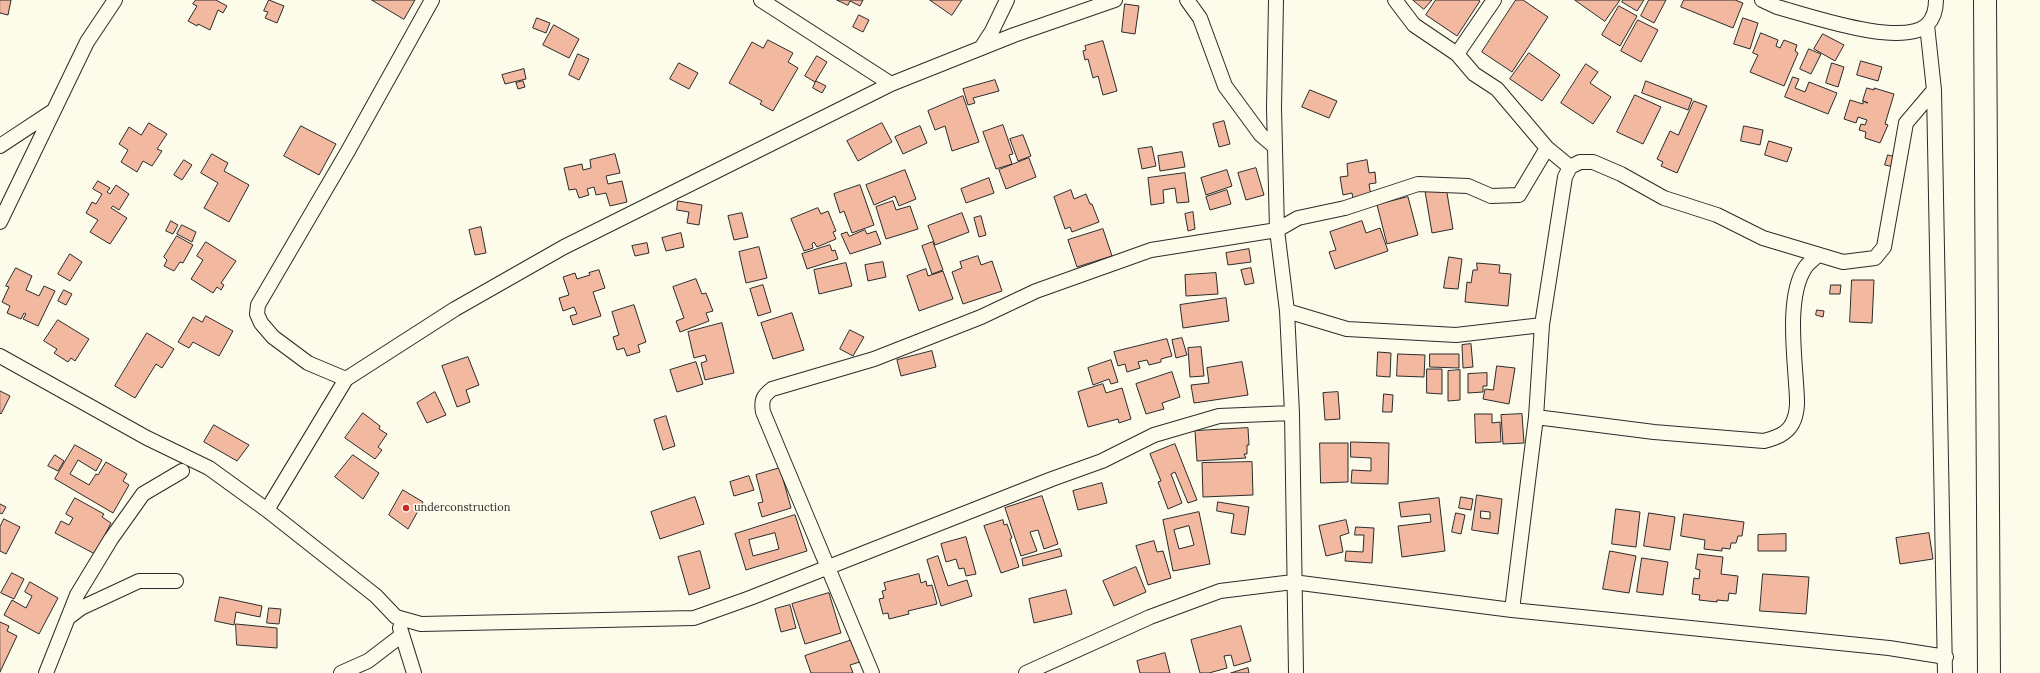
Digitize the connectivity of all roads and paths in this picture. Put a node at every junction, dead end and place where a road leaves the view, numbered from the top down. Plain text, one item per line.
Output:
1 (115, 0) edge
2 (432, 0) edge
3 (761, 0) edge
4 (1006, 0) edge
5 (1115, 0) edge
6 (1187, 0) edge
7 (1276, 0) edge
8 (1395, 0) edge
9 (1494, 0) edge
10 (1762, 0) edge
11 (1936, 0) edge
12 (1985, 0) edge
13 (1926, 25) junction
14 (981, 48) junction
15 (1457, 54) junction
16 (891, 84) junction
17 (1934, 90) junction
18 (53, 111) junction
19 (0, 146) edge
20 (1275, 147) junction
21 (1547, 148) junction
22 (1570, 167) junction
23 (0, 222) edge
24 (1277, 230) junction
25 (1818, 255) junction
26 (1287, 311) junction
27 (1542, 325) junction
28 (0, 356) edge
29 (346, 379) junction
30 (1292, 413) junction
31 (1536, 417) junction
32 (182, 471) dead end
33 (268, 510) junction
34 (828, 567) junction
35 (176, 582) dead end
36 (1293, 582) junction
37 (1512, 610) junction
38 (69, 617) junction
39 (396, 617) junction
40 (402, 636) junction
41 (1946, 657) junction
42 (46, 673) edge
43 (341, 673) edge
44 (414, 673) edge
45 (872, 673) edge
46 (1026, 673) edge
47 (1296, 673) edge
48 (1945, 673) edge
49 (1989, 673) edge

1 - 18 street
2 - 29 street
3 - 16 street
4 - 14 street
5 - 14 street
6 - 20 street
7 - 20 street
8 - 15 street
9 - 15 street
10 - 13 street
11 - 13 street
12 - 49 highway
13 - 17 street
14 - 16 street
15 - 21 street
16 - 29 street
17 - 25 street
17 - 41 street
18 - 19 street
18 - 23 street
20 - 24 street
21 - 22 street
21 - 24 street
22 - 25 street
22 - 27 street
24 - 26 street
24 - 34 street
25 - 31 street
26 - 27 street
26 - 30 street
27 - 31 street
28 - 33 street
29 - 33 street
30 - 34 street
30 - 36 street
31 - 37 street
32 - 38 street
33 - 39 street
34 - 39 street
34 - 45 street
35 - 38 street
36 - 37 street
36 - 46 street
36 - 47 street
37 - 41 street
38 - 42 street
39 - 40 street
40 - 43 street
40 - 44 street
41 - 48 street

